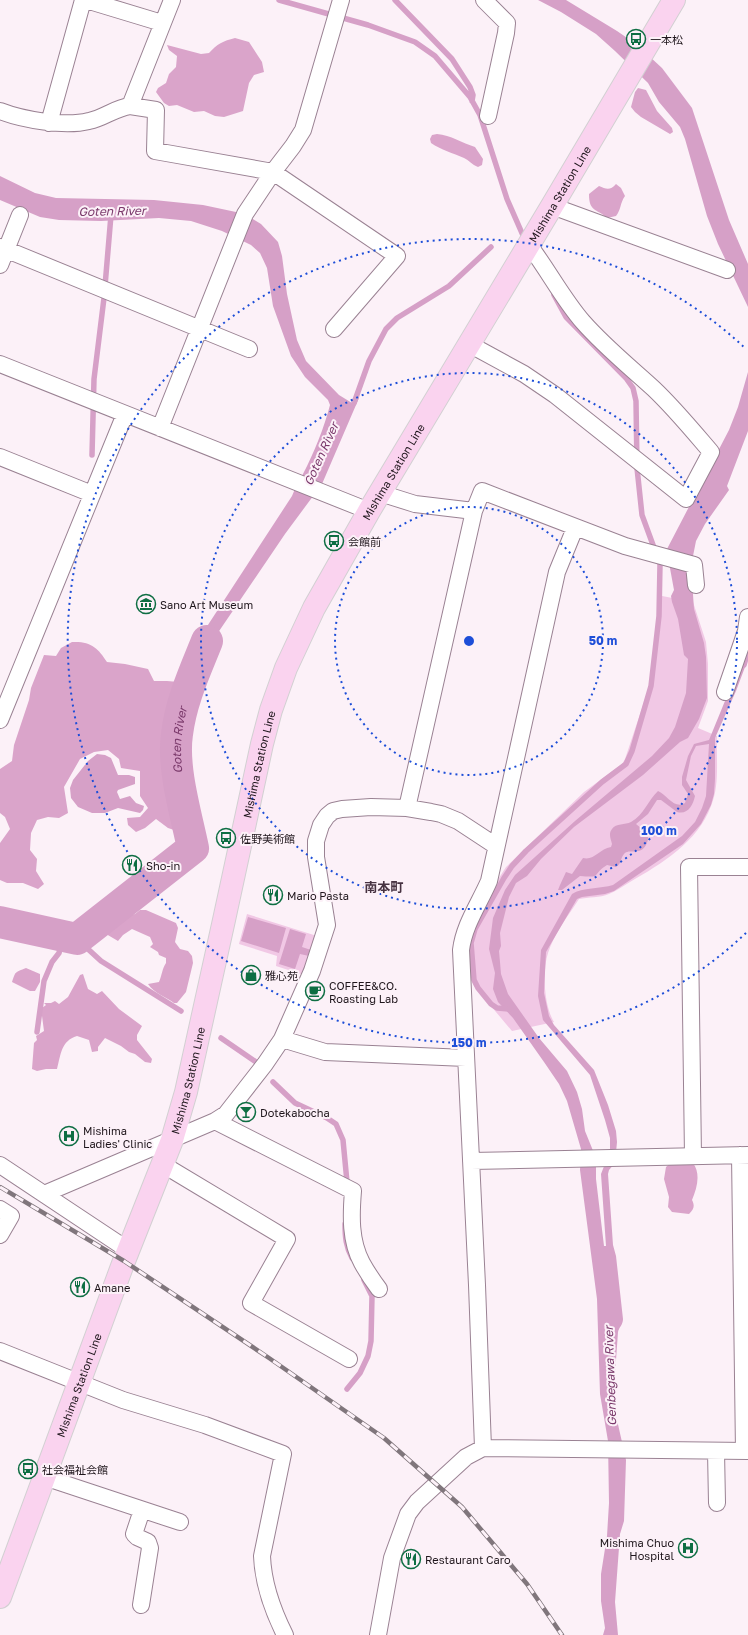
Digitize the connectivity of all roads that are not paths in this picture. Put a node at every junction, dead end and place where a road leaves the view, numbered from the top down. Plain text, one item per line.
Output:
1 (85, 0) edge
2 (172, 0) edge
3 (341, 0) edge
4 (484, 0) edge
5 (674, 0) edge
6 (162, 23) junction
7 (130, 106) junction
8 (0, 111) edge
9 (488, 116) dead end
10 (49, 123) junction
11 (273, 172) junction
12 (552, 206) junction
13 (20, 215) dead end
14 (529, 245) junction
15 (3, 248) edge
16 (0, 265) edge
17 (727, 270) dead end
18 (199, 329) junction
19 (334, 329) dead end
20 (469, 344) junction
21 (249, 349) dead end
22 (0, 364) edge
23 (125, 414) junction
24 (160, 428) junction
25 (0, 457) edge
26 (380, 492) junction
27 (92, 494) junction
28 (369, 511) junction
29 (474, 511) junction
30 (574, 528) junction
31 (696, 585) dead end
32 (748, 617) edge
33 (725, 692) dead end
34 (1, 715) edge
35 (407, 808) junction
36 (496, 846) junction
37 (748, 867) edge
38 (282, 1039) junction
39 (466, 1058) junction
40 (215, 1121) junction
41 (172, 1140) junction
42 (744, 1155) edge
43 (693, 1156) junction
44 (471, 1161) junction
45 (162, 1164) junction
46 (0, 1165) edge
47 (44, 1194) junction
48 (0, 1209) edge
49 (0, 1235) edge
50 (128, 1250) junction
51 (379, 1290) dead end
52 (0, 1351) edge
53 (349, 1359) dead end
54 (80, 1382) junction
55 (483, 1448) junction
56 (716, 1451) junction
57 (746, 1451) edge
58 (44, 1477) junction
59 (717, 1503) dead end
60 (142, 1510) junction
61 (180, 1522) dead end
62 (0, 1597) edge
63 (141, 1605) dead end
64 (285, 1635) edge
65 (378, 1635) edge

1 - 6 street
1 - 10 street
2 - 6 street
3 - 11 street
4 - 9 street
5 - 12 main road, Mishima Station Line
6 - 7 street
7 - 10 street
7 - 11 street
8 - 10 street
11 - 18 street
11 - 19 street
12 - 14 main road, Mishima Station Line
12 - 17 street
13 - 15 street
14 - 20 main road, Mishima Station Line
14 - 20 street
15 - 16 street
15 - 18 street
18 - 21 street
18 - 24 street
20 - 26 main road, Mishima Station Line
22 - 23 street
23 - 24 street
23 - 27 street
24 - 28 street
25 - 27 street
26 - 28 main road, Mishima Station Line
26 - 29 street
27 - 34 street
28 - 41 main road, Mishima Station Line
29 - 30 street
29 - 35 street
30 - 31 street
30 - 36 street
32 - 33 street
35 - 36 street
35 - 38 street
36 - 39 street
37 - 43 street
38 - 39 street
38 - 40 street
39 - 44 street
40 - 41 street
40 - 51 street
41 - 45 main road, Mishima Station Line
41 - 47 street
42 - 43 street
42 - 57 street
43 - 44 street
44 - 55 street
45 - 50 main road, Mishima Station Line
45 - 53 street
46 - 47 street
47 - 50 street
48 - 49 street
50 - 54 main road, Mishima Station Line
52 - 54 street
54 - 58 main road, Mishima Station Line
54 - 64 street
55 - 56 street
55 - 65 street
56 - 57 street
56 - 59 street
58 - 60 street
58 - 62 main road, Mishima Station Line
60 - 61 street
60 - 63 street

